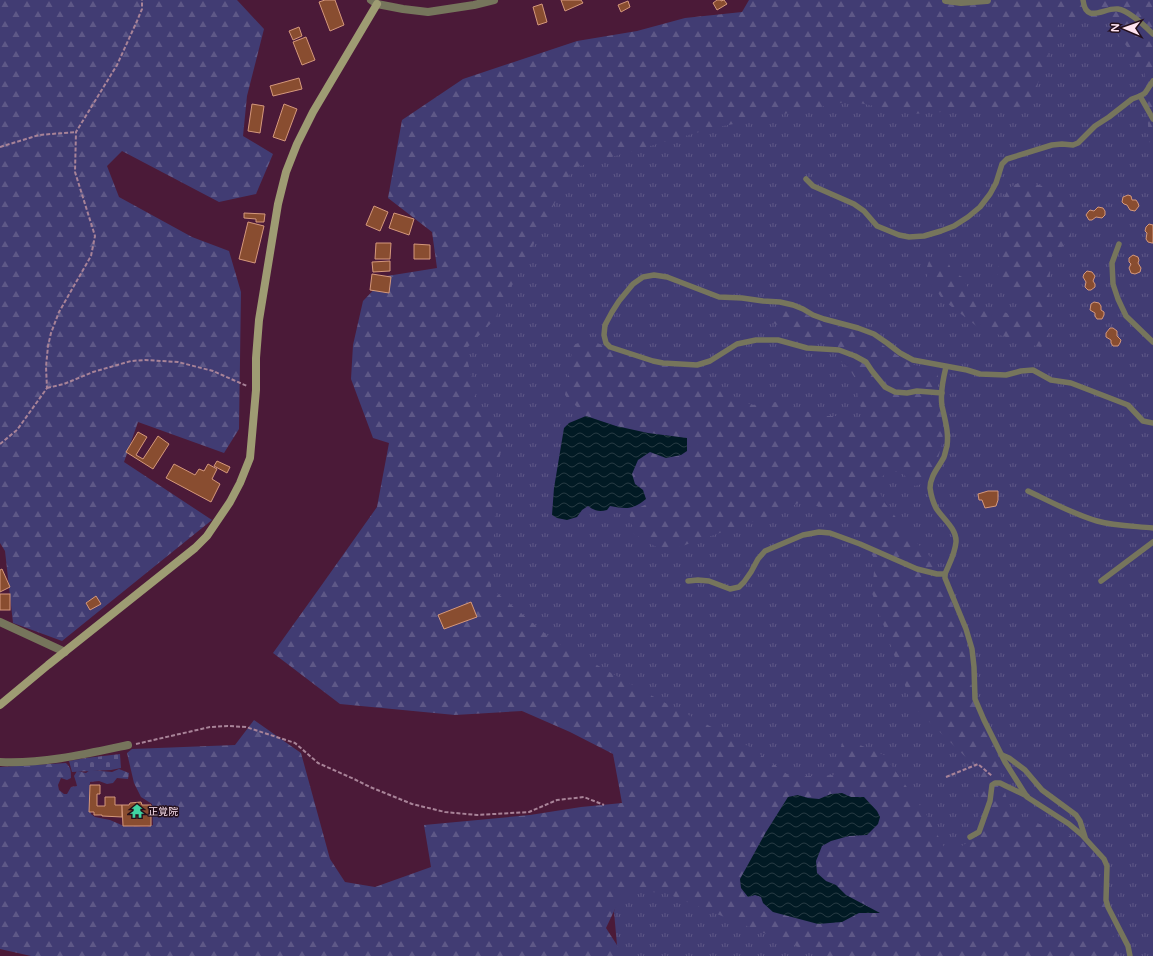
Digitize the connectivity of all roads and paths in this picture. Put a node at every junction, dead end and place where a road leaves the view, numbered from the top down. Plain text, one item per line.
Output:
1 (142, 0) edge
2 (494, 0) edge
3 (946, 0) edge
4 (987, 0) edge
5 (374, 2) edge
6 (1083, 3) edge
7 (1153, 34) edge
8 (1153, 80) edge
9 (1140, 96) junction
10 (1153, 119) edge
11 (76, 132) junction
12 (0, 147) edge
13 (806, 179) dead end
14 (1119, 244) dead end
15 (1153, 342) edge
16 (946, 367) junction
17 (47, 388) junction
18 (256, 390) junction
19 (942, 393) junction
20 (1153, 423) edge
21 (0, 444) edge
22 (1028, 491) dead end
23 (1153, 528) edge
24 (1153, 542) edge
25 (945, 574) junction
26 (688, 581) dead end
27 (1102, 581) dead end
28 (0, 622) edge
29 (65, 652) junction
30 (0, 705) edge
31 (128, 745) joint
32 (1002, 755) junction
33 (0, 762) edge
34 (946, 777) dead end
35 (1000, 783) junction
36 (1027, 797) junction
37 (604, 805) dead end
38 (970, 837) dead end
39 (1085, 839) junction
40 (1130, 956) edge

1 - 11 path
2 - 5 street
3 - 4 street
5 - 18 street
6 - 7 lane
8 - 9 lane
9 - 10 lane
9 - 13 lane
11 - 12 path
11 - 17 path
14 - 15 lane
16 - 19 lane
16 - 19 lane
16 - 20 lane
17 - 18 path
17 - 21 path
18 - 29 street
19 - 25 lane
22 - 23 lane
24 - 27 lane
25 - 26 lane
25 - 32 lane
28 - 29 street
29 - 30 street
31 - 33 street
31 - 37 path
32 - 36 lane
32 - 39 lane
34 - 35 path
35 - 36 lane
35 - 38 lane
36 - 39 lane
39 - 40 lane

